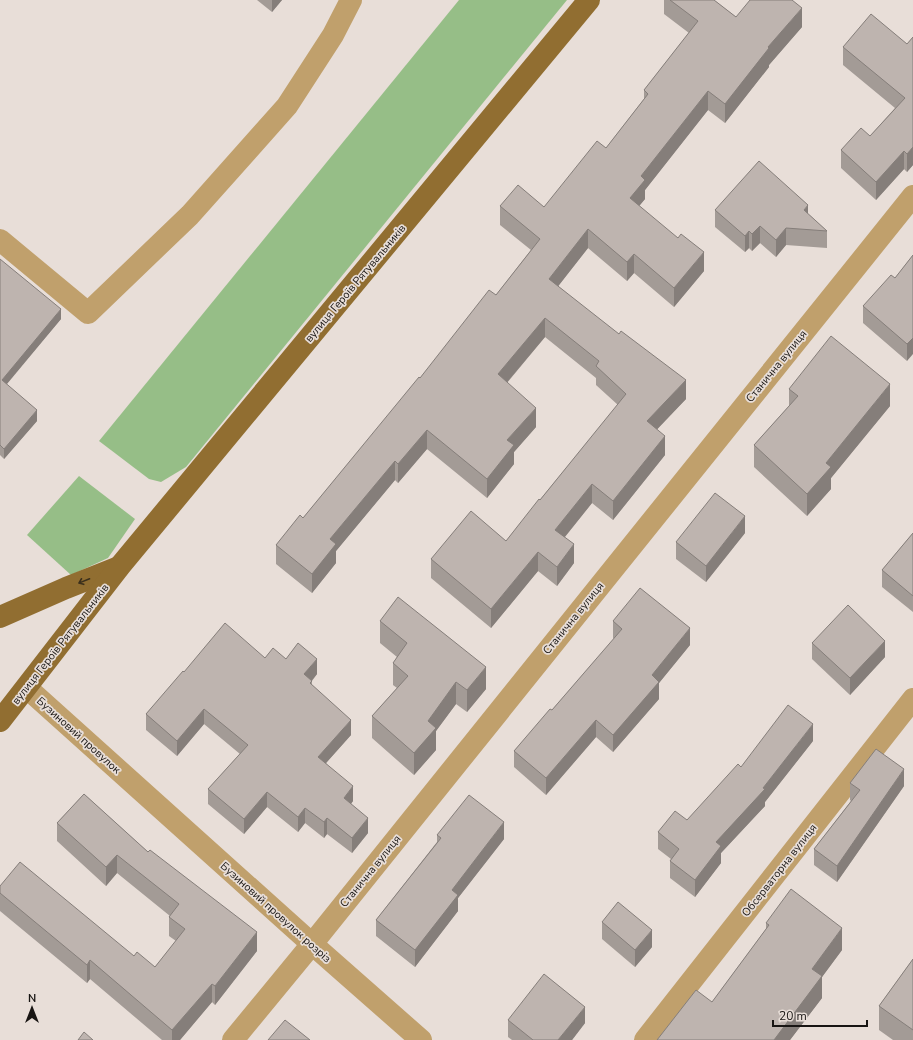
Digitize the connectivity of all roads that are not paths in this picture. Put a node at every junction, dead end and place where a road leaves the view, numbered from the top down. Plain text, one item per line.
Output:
1 (351, 0) edge
2 (589, 0) edge
3 (913, 196) edge
4 (0, 240) edge
5 (120, 566) junction
6 (0, 617) edge
7 (27, 688) junction
8 (913, 699) edge
9 (0, 721) edge
10 (132, 782) joint
11 (312, 944) junction
12 (233, 1040) edge
13 (421, 1040) edge
14 (645, 1040) edge

1 - 4 street
2 - 5 main road, вулиця Героїв Рятувальників
3 - 11 street, Станична вулиця
5 -> 6 main road, вулиця Героїв Рятувальників
5 - 7 main road, вулиця Героїв Рятувальників
7 - 9 main road, вулиця Героїв Рятувальників
7 - 10 street, Бузиновий провулок
8 - 14 street, Обсерваторна вулиця
10 - 11 street, Бузиновий провулок розріз
11 - 12 street, Станична вулиця
11 - 13 street, Бузиновий провулок розріз

